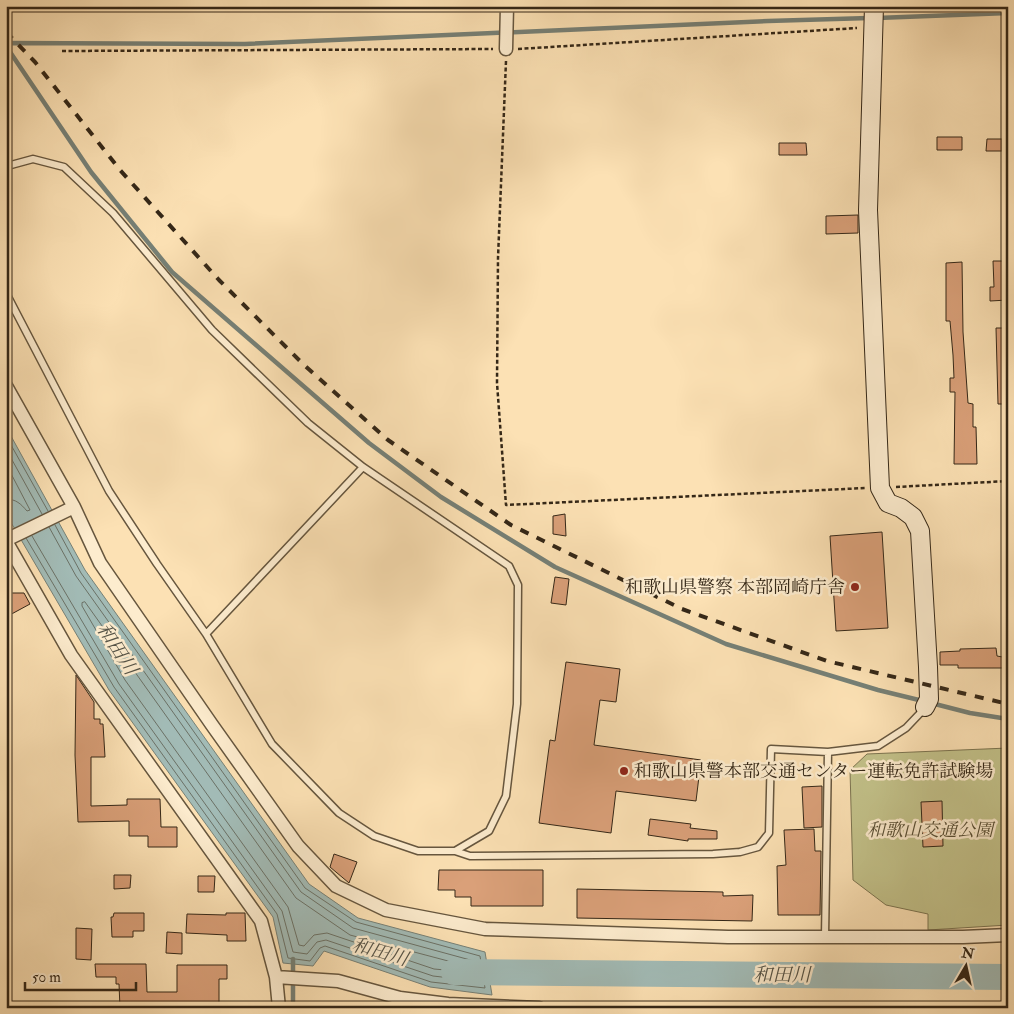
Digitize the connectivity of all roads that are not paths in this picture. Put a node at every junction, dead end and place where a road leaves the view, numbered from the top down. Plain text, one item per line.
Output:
1 (508, 6) edge
2 (874, 6) edge
3 (506, 50) road end
4 (6, 168) edge
5 (6, 293) edge
6 (6, 386) edge
7 (364, 467) junction
8 (71, 508) junction
9 (6, 540) edge
10 (206, 634) junction
11 (925, 707) joint
12 (828, 752) junction
13 (455, 851) junction
14 (1008, 935) edge
15 (826, 937) junction
16 (276, 977) junction
17 (280, 1008) edge
18 (539, 1008) edge

1 - 3 street
2 - 11 street
4 - 7 lane
5 - 10 lane
6 - 8 street
7 - 10 lane
7 - 13 lane
8 - 9 street
8 - 15 street
9 - 16 street
10 - 13 lane
11 - 12 lane
12 - 13 lane
12 - 15 lane
14 - 15 street
16 - 17 street
16 - 18 street

